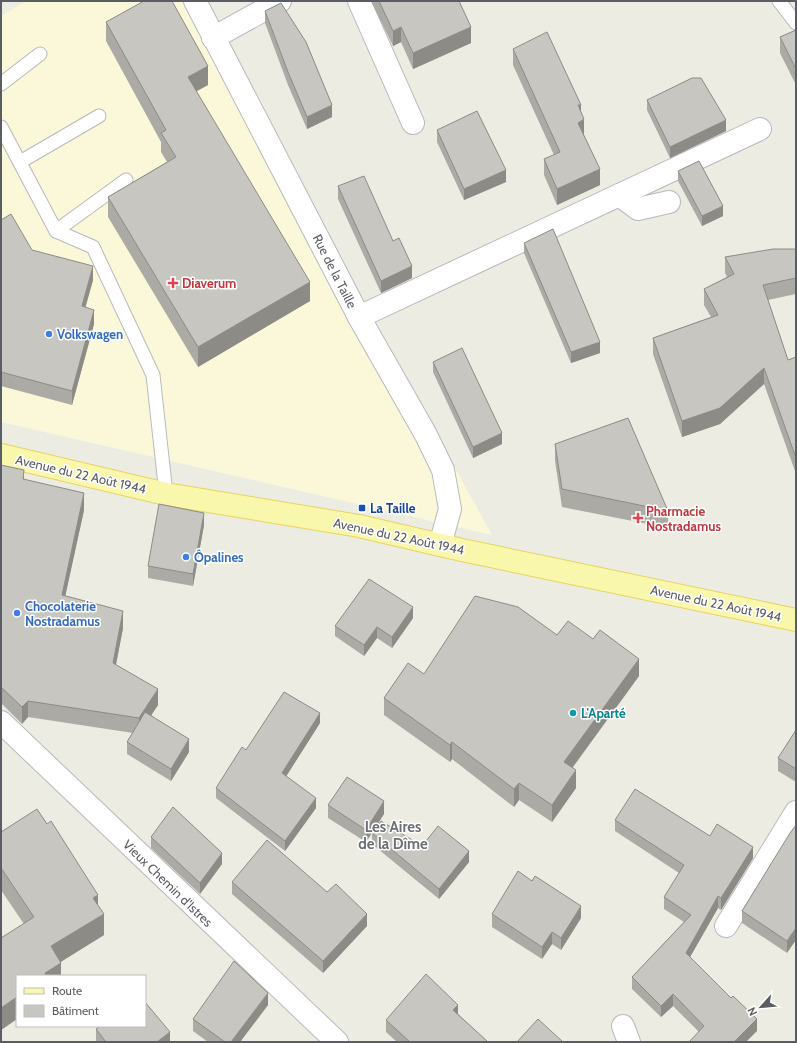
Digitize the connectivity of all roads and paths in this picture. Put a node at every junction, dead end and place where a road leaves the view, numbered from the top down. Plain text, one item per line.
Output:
1 (195, 1) edge
2 (280, 1) edge
3 (359, 1) edge
4 (779, 1) edge
5 (796, 23) edge
6 (214, 38) junction
7 (40, 54) dead end
8 (1, 84) edge
9 (99, 116) dead end
10 (413, 123) dead end
11 (1, 127) edge
12 (760, 129) dead end
13 (20, 162) junction
14 (126, 180) dead end
15 (619, 195) junction
16 (669, 202) dead end
17 (56, 231) junction
18 (359, 318) junction
19 (1, 455) edge
20 (166, 494) junction
21 (440, 545) junction
22 (796, 620) edge
23 (1, 722) edge
24 (796, 812) edge
25 (726, 926) dead end
26 (337, 1042) edge

1 - 6 street, Rue de la Taille
2 - 6 street
3 - 10 street
4 - 5 lane
6 - 18 street, Rue de la Taille
7 - 8 lane
9 - 13 lane
11 - 13 lane
12 - 15 street
13 - 17 lane
14 - 17 lane
15 - 16 street
15 - 18 street
17 - 20 lane
18 - 21 street, Rue de la Taille
19 - 20 main road, Avenue du 22 Août 1944
20 - 21 main road, Avenue du 22 Août 1944
21 - 22 main road, Avenue du 22 Août 1944
23 - 26 street, Vieux Chemin d'Istres
24 - 25 street

